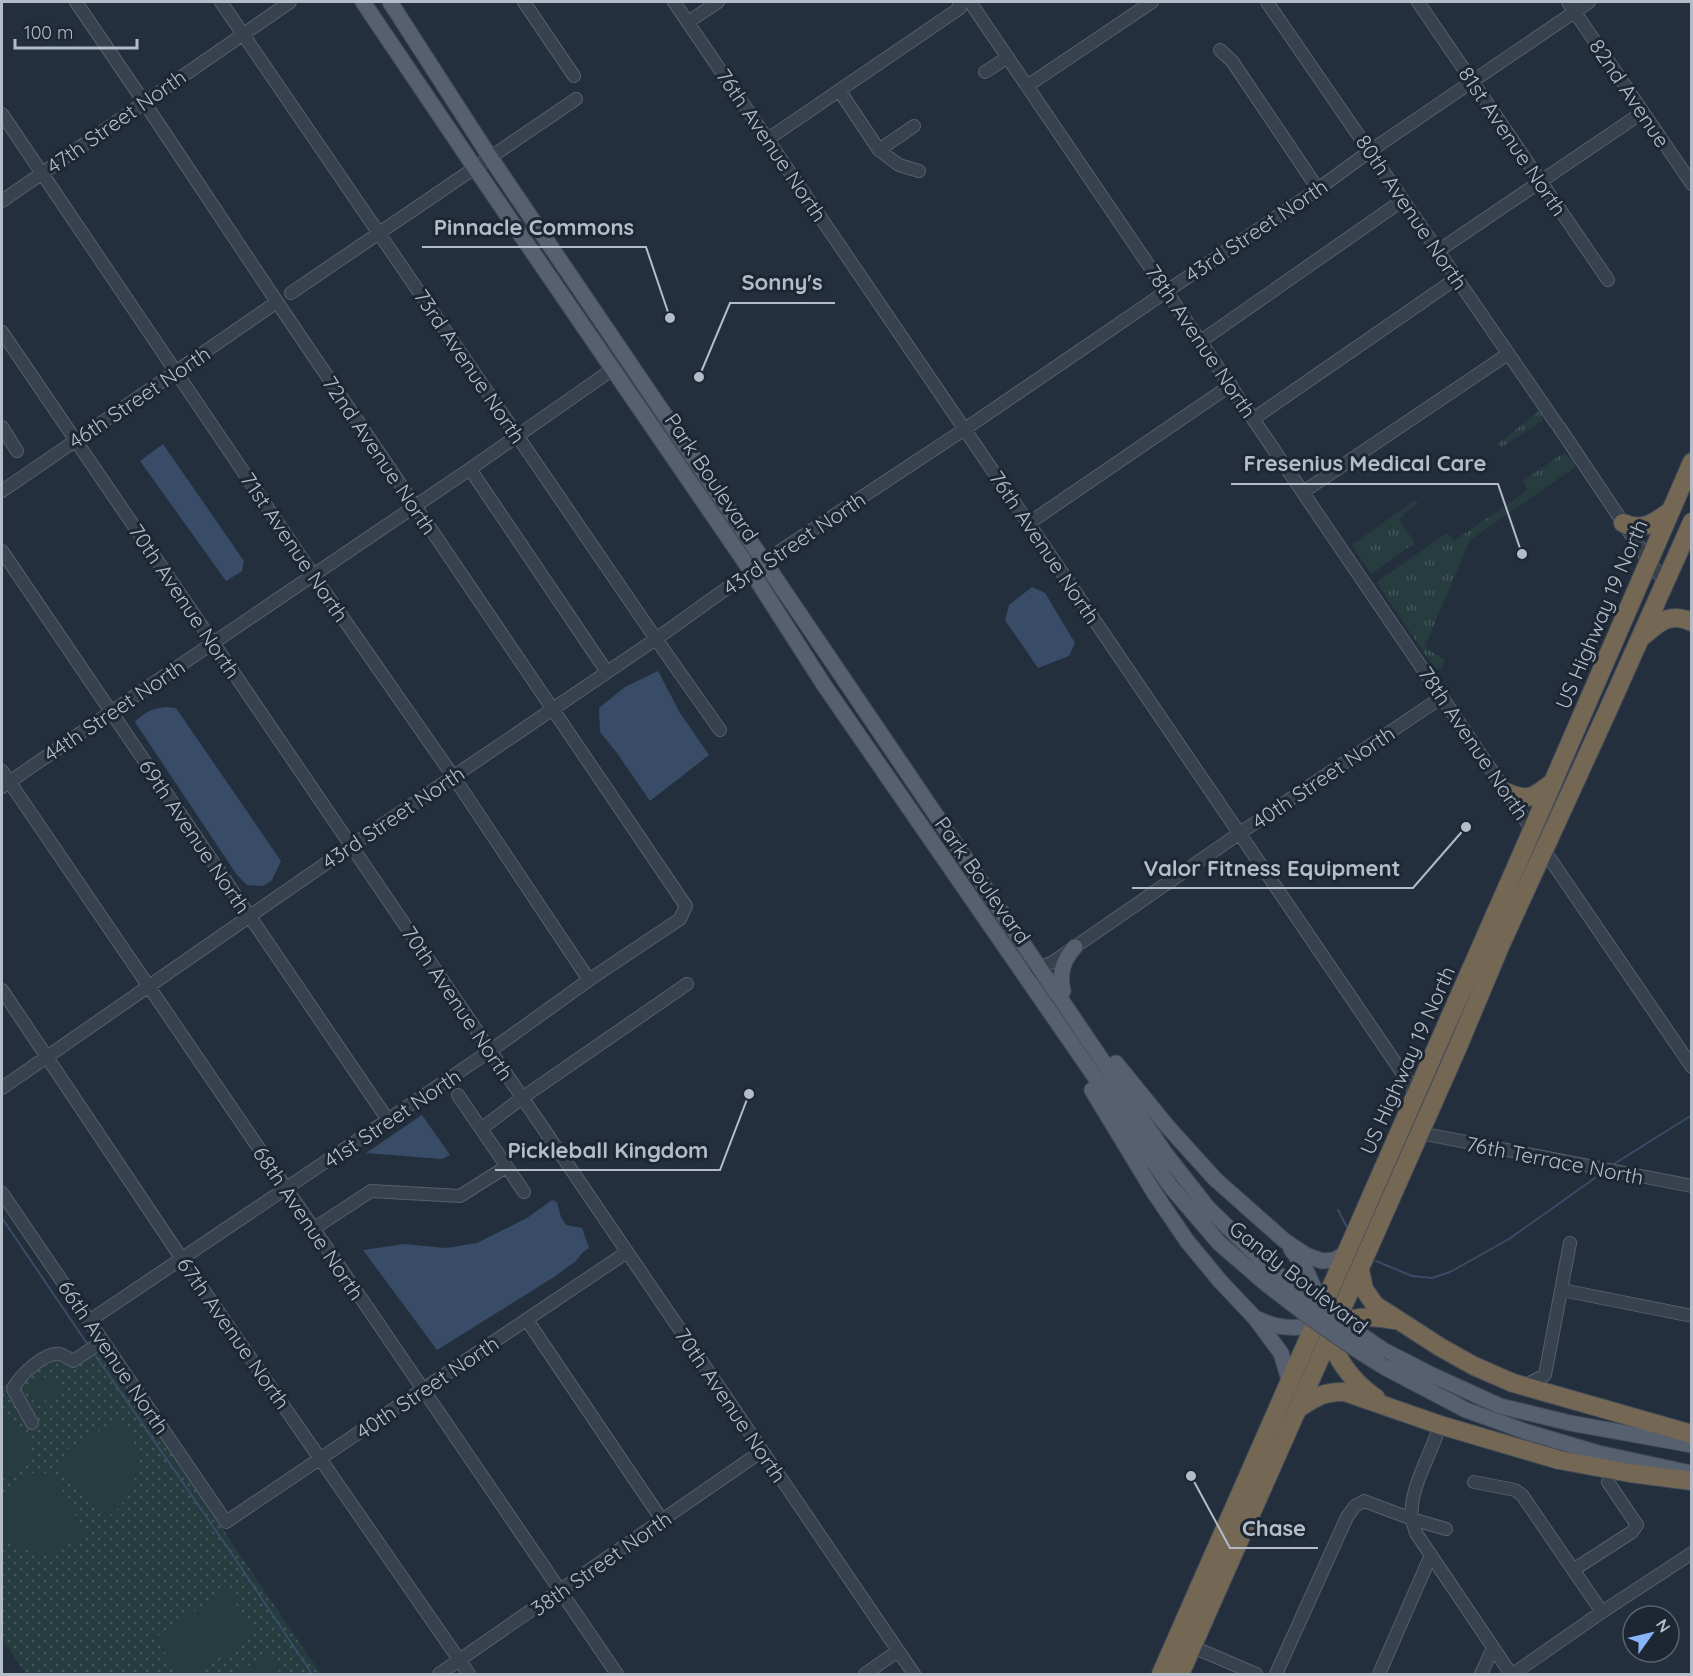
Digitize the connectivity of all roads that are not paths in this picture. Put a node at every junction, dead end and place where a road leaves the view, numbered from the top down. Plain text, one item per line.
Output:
1 (76, 2) edge
2 (221, 2) edge
3 (290, 2) edge
4 (363, 2) edge
5 (379, 2) edge
6 (390, 2) edge
7 (524, 2) edge
8 (674, 2) edge
9 (718, 2) edge
10 (959, 2) edge
11 (970, 2) edge
12 (1152, 2) edge
13 (1267, 2) edge
14 (1418, 2) edge
15 (1589, 2) edge
16 (1571, 7) edge
17 (688, 22) junction
18 (409, 31) junction
19 (243, 35) junction
20 (1220, 50) dead end
21 (1008, 57) junction
22 (985, 72) dead end
23 (574, 76) dead end
24 (1473, 81) junction
25 (1027, 86) junction
26 (839, 90) junction
27 (576, 99) dead end
28 (144, 102) junction
29 (1643, 112) junction
30 (2, 114) edge
31 (914, 126) dead end
32 (768, 139) junction
33 (879, 150) junction
34 (1370, 151) junction
35 (490, 157) junction
36 (475, 168) junction
37 (919, 171) dead end
38 (41, 173) junction
39 (1540, 182) junction
40 (1692, 184) edge
41 (1318, 189) junction
42 (1403, 200) junction
43 (2, 201) edge
44 (379, 233) junction
45 (1438, 251) junction
46 (1456, 278) junction
47 (1608, 280) dead end
48 (1167, 291) junction
49 (291, 293) dead end
50 (277, 303) junction
51 (577, 317) junction
52 (2, 332) edge
53 (1201, 341) junction
54 (616, 342) junction
55 (1508, 354) junction
56 (613, 369) junction
57 (176, 372) junction
58 (1231, 385) junction
59 (651, 394) junction
60 (1253, 419) junction
61 (2, 427) edge
62 (965, 429) junction
63 (517, 436) junction
64 (75, 440) junction
65 (17, 451) dead end
66 (1692, 462) edge
67 (470, 469) junction
68 (2, 490) edge
69 (1303, 492) junction
70 (414, 506) junction
71 (1670, 511) junction
72 (1692, 522) edge
73 (1029, 523) junction
74 (1623, 523) junction
75 (2, 551) edge
76 (1648, 560) junction
77 (765, 561) junction
78 (751, 571) junction
79 (313, 574) junction
80 (1665, 582) junction
81 (1692, 622) edge
82 (656, 639) junction
83 (1639, 639) junction
84 (213, 643) junction
85 (607, 672) junction
86 (824, 685) junction
87 (1442, 697) junction
88 (552, 709) junction
89 (111, 712) junction
90 (720, 730) dead end
91 (900, 762) junction
92 (2, 771) edge
93 (886, 775) junction
94 (453, 776) junction
95 (5, 785) edge
96 (1549, 790) junction
97 (1506, 792) junction
98 (1532, 830) junction
99 (1240, 833) junction
100 (351, 846) junction
101 (1544, 850) junction
102 (978, 877) junction
103 (686, 906) joint
104 (249, 916) junction
105 (1501, 944) junction
106 (1075, 947) junction
107 (1040, 967) junction
108 (1025, 977) junction
109 (590, 980) junction
110 (687, 984) dead end
111 (148, 986) junction
112 (2, 990) edge
113 (1063, 991) junction
114 (1047, 1009) junction
115 (490, 1051) junction
116 (47, 1057) junction
117 (1692, 1067) edge
118 (2, 1088) edge
119 (1416, 1093) junction
120 (458, 1095) dead end
121 (522, 1098) junction
122 (388, 1120) junction
123 (481, 1129) junction
124 (1420, 1133) junction
125 (506, 1167) junction
126 (1692, 1186) edge
127 (286, 1189) junction
128 (524, 1192) dead end
129 (2, 1193) edge
130 (313, 1229) junction
131 (1285, 1241) junction
132 (1570, 1243) dead end
133 (627, 1252) junction
134 (1346, 1253) junction
135 (182, 1259) junction
136 (1359, 1270) junction
137 (1267, 1275) junction
138 (1562, 1290) junction
139 (1692, 1316) edge
140 (1255, 1318) junction
141 (527, 1320) junction
142 (89, 1321) junction
143 (1401, 1322) junction
144 (1327, 1323) junction
145 (99, 1343) junction
146 (1545, 1375) junction
147 (1290, 1383) junction
148 (1524, 1386) junction
149 (423, 1390) junction
150 (1557, 1395) junction
151 (1387, 1406) junction
152 (1299, 1408) junction
153 (32, 1422) dead end
154 (1440, 1425) junction
155 (1692, 1434) edge
156 (1692, 1445) edge
157 (762, 1451) junction
158 (320, 1459) junction
159 (1692, 1474) edge
160 (1692, 1481) edge
161 (1474, 1482) dead end
162 (1608, 1482) dead end
163 (1412, 1519) junction
164 (662, 1521) junction
165 (226, 1522) joint
166 (1446, 1529) dead end
167 (1692, 1553) edge
168 (1431, 1555) junction
169 (1573, 1570) junction
170 (560, 1591) junction
171 (1602, 1612) junction
172 (1185, 1642) junction
173 (1493, 1648) junction
174 (898, 1651) junction
175 (459, 1660) junction
176 (439, 1674) edge
177 (469, 1674) edge
178 (617, 1674) edge
179 (865, 1674) edge
180 (914, 1674) edge
181 (1161, 1674) edge
182 (1179, 1674) edge
183 (1256, 1674) edge
184 (1276, 1674) edge
185 (1379, 1674) edge
186 (1481, 1674) edge
187 (1512, 1674) edge

1 - 28 street, 72nd Avenue North
2 - 19 street, 73rd Avenue North
3 - 19 street, 47th Street North
4 - 36 main road, Park Boulevard
5 - 18 main road
6 - 18 main road, Park Boulevard
7 - 23 street
8 - 17 street, 76th Avenue North
9 - 17 street
10 - 26 street
11 - 21 street, 78th Avenue North
12 - 25 street
13 - 34 street, 80th Avenue North
14 - 24 street, 81st Avenue North
15 - 16 street, 43rd Street North
16 - 24 street, 43rd Street North
16 - 29 street, 82nd Avenue
17 - 32 street, 76th Avenue North
18 - 35 main road, Park Boulevard
19 - 28 street, 47th Street North
19 - 44 street, 73rd Avenue North
20 - 41 street
21 - 22 street
21 - 25 street, 78th Avenue North
24 - 34 street, 43rd Street North
24 - 39 street, 81st Avenue North
25 - 48 street, 78th Avenue North
26 - 32 street
26 - 33 street
27 - 35 street
28 - 38 street, 47th Street North
28 - 50 street, 72nd Avenue North
29 - 39 street
29 - 40 street, 82nd Avenue
30 - 38 street, 71st Avenue North
31 - 33 street
32 - 62 street, 76th Avenue North
33 - 37 street
34 - 41 street, 43rd Street North
34 - 42 street, 80th Avenue North
35 - 36 street
35 - 54 main road, Park Boulevard
36 - 44 street
36 - 51 main road, Park Boulevard
38 - 43 street, 47th Street North
38 - 57 street, 71st Avenue North
39 - 45 street
39 - 47 street, 81st Avenue North
41 - 48 street, 43rd Street North
42 - 45 street, 80th Avenue North
42 - 53 street
44 - 49 street
44 - 63 street, 73rd Avenue North
45 - 46 street, 80th Avenue North
46 - 55 street, 80th Avenue North
46 - 60 street
48 - 53 street, 78th Avenue North
48 - 62 street, 43rd Street North
50 - 57 street, 46th Street North
50 - 70 street, 72nd Avenue North
51 - 54 main road
51 - 56 main road, Park Boulevard
52 - 64 street, 70th Avenue North
53 - 58 street, 78th Avenue North
54 - 59 main road, Park Boulevard
55 - 69 street
55 - 74 street, 80th Avenue North
56 - 59 main road
56 - 63 street, 44th Street North
56 - 78 main road, Park Boulevard
57 - 64 street, 46th Street North
57 - 79 street, 71st Avenue North
58 - 60 street, 78th Avenue North
58 - 73 street
59 - 77 main road, Park Boulevard
60 - 69 street, 78th Avenue North
61 - 65 street
62 - 73 street, 76th Avenue North
62 - 77 street, 43rd Street North
63 - 67 street, 44th Street North
63 - 82 street, 73rd Avenue North
64 - 68 street, 46th Street North
64 - 84 street, 70th Avenue North
66 - 71 highway, US Highway 19 North
67 - 70 street, 44th Street North
67 - 85 street
69 - 87 street, 78th Avenue North
70 - 79 street, 44th Street North
70 - 88 street, 72nd Avenue North
71 - 74 highway
71 - 76 highway, US Highway 19 North
72 - 80 highway, US Highway 19 North
73 - 99 street, 76th Avenue North
74 - 76 street, 80th Avenue North
75 - 89 street, 69th Avenue North
76 - 80 street, 80th Avenue North
76 - 96 highway, US Highway 19 North
77 - 78 street, 43rd Street North
77 - 91 main road, Park Boulevard
78 - 82 street, 43rd Street North
78 - 86 main road, Park Boulevard
79 - 84 street, 44th Street North
79 - 94 street, 71st Avenue North
80 - 83 highway, US Highway 19 North
81 - 83 highway
82 - 85 street, 43rd Street North
82 - 90 street, 73rd Avenue North
83 - 101 highway, US Highway 19 North
84 - 89 street, 44th Street North
84 - 100 street, 70th Avenue North
85 - 88 street, 43rd Street North
86 - 91 main road
86 - 93 main road, Park Boulevard
87 - 97 street, 78th Avenue North
87 - 99 street, 40th Street North
88 - 94 street, 43rd Street North
88 - 103 street, 72nd Avenue North
89 - 95 street, 44th Street North
89 - 104 street, 69th Avenue North
91 - 102 main road, Park Boulevard
92 - 95 street, 68th Avenue North
93 - 102 main road
93 - 108 main road, Park Boulevard
94 - 100 street, 43rd Street North
94 - 109 street, 71st Avenue North
95 - 111 street, 68th Avenue North
96 - 97 highway
96 - 98 highway, US Highway 19 North
96 - 101 highway
97 - 98 street, 78th Avenue North
98 - 105 highway
98 - 119 highway, US Highway 19 North
99 - 106 street, 40th Street North
99 - 119 street, 76th Avenue North
100 - 104 street, 43rd Street North
100 - 115 street, 70th Avenue North
101 - 105 highway, US Highway 19 North
101 - 117 street
102 - 107 main road, Park Boulevard
103 - 109 street, 41st Street North
104 - 111 street, 43rd Street North
104 - 122 street, 69th Avenue North
105 - 124 highway, US Highway 19 North
106 - 107 street, 40th Street North
106 - 113 main road
107 - 108 street, 40th Street North
107 - 113 main road
107 - 137 main road, Gandy Boulevard
108 - 114 main road, Gandy Boulevard
109 - 115 street, 41st Street North
110 - 121 street
111 - 116 street, 43rd Street North
111 - 127 street, 68th Avenue North
112 - 116 street, 67th Avenue North
113 - 131 main road
114 - 137 main road, Gandy Boulevard
114 - 140 main road
115 - 121 street, 70th Avenue North
115 - 122 street, 41st Street North
116 - 118 street, 43rd Street North
116 - 135 street, 67th Avenue North
119 - 134 highway, US Highway 19 North
120 - 123 street
121 - 123 street
121 - 133 street, 70th Avenue North
122 - 127 street, 41st Street North
123 - 125 street
124 - 126 street, 76th Terrace North
124 - 136 highway, US Highway 19 North
125 - 128 street
125 - 130 street
127 - 130 street, 68th Avenue North
127 - 135 street, 41st Street North
129 - 142 street, 66th Avenue North
130 - 149 street, 68th Avenue North
131 - 134 main road
131 - 144 main road
132 - 138 street
133 - 141 street, 40th Street North
133 - 157 street, 70th Avenue North
134 - 144 highway, US Highway 19 North
135 - 142 street, 41st Street North
135 - 158 street, 67th Avenue North
136 - 143 highway
136 - 144 highway, US Highway 19 North
137 - 156 main road, Gandy Boulevard, bridge
137 - 159 main road, Gandy Boulevard, bridge
138 - 139 street
138 - 146 street
140 - 144 main road
140 - 147 main road
141 - 149 street, 40th Street North
141 - 164 street
142 - 145 street, 66th Avenue North
143 - 144 highway
143 - 148 highway
144 - 147 highway
144 - 151 highway
144 - 152 highway, US Highway 19 North
145 - 153 street
145 - 165 street, 66th Avenue North
146 - 148 street
146 - 150 street
147 - 172 highway
148 - 150 highway
149 - 158 street, 40th Street North
149 - 170 street, 68th Avenue North
150 - 155 highway
151 - 152 highway
151 - 154 highway
152 - 172 highway, US Highway 19 North
154 - 160 highway
154 - 163 street
157 - 164 street, 38th Street North
157 - 174 street, 70th Avenue North
158 - 165 street, 40th Street North
158 - 175 street, 67th Avenue North
161 - 169 street
162 - 169 street
163 - 166 street
163 - 168 street
163 - 184 street
164 - 170 street, 38th Street North
167 - 171 street
168 - 173 street
168 - 185 street
169 - 171 street
170 - 175 street, 38th Street North
170 - 178 street, 68th Avenue North
171 - 187 street
172 - 181 highway, US Highway 19 North
172 - 182 highway, US Highway 19 North
172 - 183 street
173 - 186 street
173 - 187 street
174 - 179 street
174 - 180 street, 70th Avenue North
175 - 176 street, 38th Street North
175 - 177 street, 67th Avenue North

